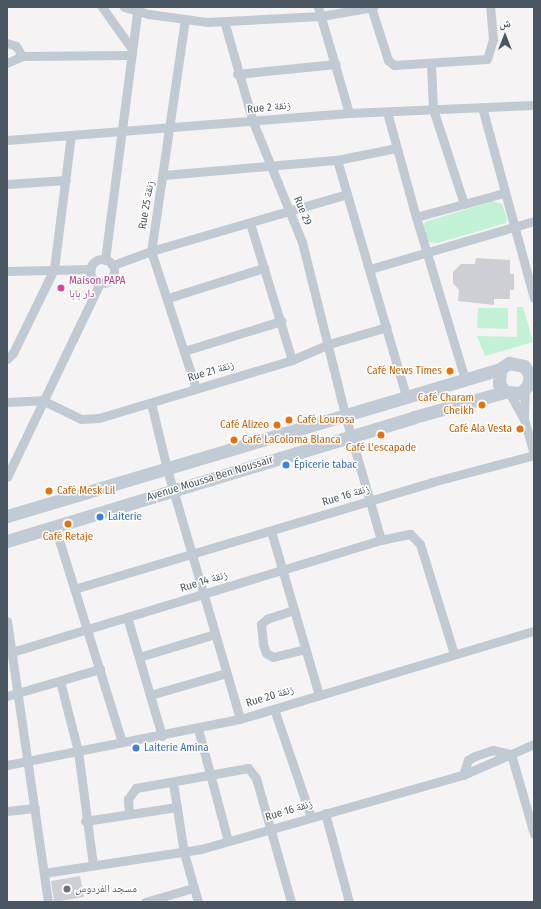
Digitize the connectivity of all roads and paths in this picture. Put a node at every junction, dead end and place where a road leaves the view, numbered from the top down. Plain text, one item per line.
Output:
1 (102, 7) edge
2 (124, 7) edge
3 (318, 7) edge
4 (372, 7) edge
5 (490, 7) edge
6 (137, 9) edge
7 (321, 16) junction
8 (185, 19) junction
9 (224, 21) junction
10 (7, 42) edge
11 (132, 52) junction
12 (22, 56) junction
13 (7, 63) edge
14 (335, 64) junction
15 (431, 64) junction
16 (237, 74) junction
17 (534, 105) edge
18 (482, 108) junction
19 (433, 109) junction
20 (387, 112) junction
21 (349, 113) junction
22 (253, 122) junction
23 (170, 128) junction
24 (120, 131) junction
25 (71, 135) junction
26 (7, 140) edge
27 (396, 148) junction
28 (337, 160) junction
29 (269, 166) junction
30 (164, 175) junction
31 (66, 180) junction
32 (7, 184) edge
33 (504, 193) junction
34 (347, 194) junction
35 (464, 204) junction
36 (290, 212) junction
37 (416, 217) junction
38 (534, 221) edge
39 (250, 223) junction
40 (514, 226) junction
41 (151, 251) junction
42 (426, 252) junction
43 (109, 263) junction
44 (54, 268) junction
45 (264, 268) junction
46 (91, 269) junction
47 (370, 269) junction
48 (7, 271) edge
49 (100, 283) junction
50 (168, 298) junction
51 (534, 298) edge
52 (281, 321) junction
53 (387, 327) junction
54 (328, 344) junction
55 (184, 350) junction
56 (7, 359) edge
57 (534, 359) edge
58 (292, 360) junction
59 (520, 363) junction
60 (500, 369) junction
61 (465, 379) junction
62 (529, 386) edge
63 (196, 389) junction
64 (508, 393) junction
65 (406, 396) junction
66 (42, 400) junction
67 (7, 402) edge
68 (151, 403) junction
69 (345, 415) junction
70 (524, 419) junction
71 (351, 437) junction
72 (534, 454) edge
73 (167, 468) junction
74 (7, 478) edge
75 (175, 490) junction
76 (370, 501) junction
77 (7, 516) edge
78 (55, 527) junction
79 (271, 531) junction
80 (381, 540) junction
81 (7, 541) edge
82 (192, 554) junction
83 (282, 570) junction
84 (74, 589) junction
85 (204, 594) junction
86 (294, 610) junction
87 (128, 617) junction
88 (7, 621) edge
89 (87, 628) junction
90 (534, 631) edge
91 (215, 634) junction
92 (305, 649) junction
93 (12, 652) junction
94 (454, 654) junction
95 (139, 657) junction
96 (100, 669) junction
97 (226, 673) junction
98 (60, 681) junction
99 (18, 693) junction
100 (150, 695) junction
101 (319, 695) junction
102 (7, 696) edge
103 (274, 709) junction
104 (240, 719) junction
105 (198, 729) junction
106 (162, 736) junction
107 (122, 742) junction
108 (534, 744) edge
109 (78, 751) junction
110 (511, 754) junction
111 (28, 759) junction
112 (7, 765) edge
113 (463, 775) junction
114 (210, 776) junction
115 (173, 783) junction
116 (176, 807) junction
117 (35, 808) junction
118 (7, 811) edge
119 (325, 813) junction
120 (129, 814) junction
121 (312, 817) junction
122 (85, 821) junction
123 (270, 830) junction
124 (534, 834) edge
125 (228, 841) junction
126 (184, 853) junction
127 (93, 865) junction
128 (44, 873) junction
129 (193, 888) junction
130 (48, 902) edge
131 (145, 902) edge
132 (198, 902) edge
133 (291, 902) edge
134 (349, 902) edge

1 - 11 street
2 - 6 street
3 - 7 street
4 - 7 street
4 - 15 street
5 - 15 street
6 - 8 street
6 - 11 street
7 - 9 street
7 - 14 street
8 - 9 street
8 - 23 street, Rue 25 زنقة
9 - 16 street, Rue 29
10 - 12 street
11 - 12 street
11 - 24 street
12 - 13 street
14 - 16 street
14 - 21 street
15 - 19 street
16 - 22 street, Rue 29
17 - 18 street, Rue 2 زنقة
18 - 19 street, Rue 2 زنقة
18 - 33 street
19 - 20 street, Rue 2 زنقة
19 - 35 street
20 - 21 street, Rue 2 زنقة
20 - 27 street
21 - 22 street, Rue 2 زنقة
22 - 23 street, Rue 2 زنقة
22 - 29 street, Rue 29
23 - 24 street, Rue 2 زنقة
23 - 30 street, Rue 25 زنقة
24 - 25 street, Rue 2 زنقة
24 - 43 street
25 - 26 street, Rue 2 زنقة
25 - 31 street
27 - 28 street
27 - 37 street
28 - 29 street
28 - 34 street
29 - 30 street
29 - 36 street, Rue 29
30 - 41 street, Rue 25 زنقة
31 - 32 street
31 - 44 street
33 - 35 street
33 - 40 street
34 - 36 street
34 - 47 street
35 - 37 street
36 - 39 street
36 - 54 street, Rue 29
37 - 42 street
38 - 40 street
39 - 41 street
39 - 45 street
40 - 42 street
40 - 51 street
41 - 43 street
41 - 50 street, Rue 25 زنقة
42 - 47 street
42 - 61 street
43 - 46 street
43 - 49 street
44 - 46 street
44 - 48 street
44 - 56 street
45 - 50 street
45 - 52 street
46 - 49 street
47 - 53 street
49 - 66 street
50 - 55 street, Rue 25 زنقة
52 - 55 street
52 - 58 street
53 - 54 street, Rue 21 زنقة
53 - 65 street
54 - 58 street, Rue 21 زنقة
54 - 69 street, Rue 29
55 - 63 street, Rue 25 زنقة
57 - 59 street
58 - 63 street, Rue 21 زنقة
59 - 60 street
59 - 62 street
60 - 61 street, Avenue Moussa Ben Noussair
60 - 64 street
61 - 65 street, Avenue Moussa Ben Noussair
62 - 64 street
62 - 70 street
63 - 68 street, Rue 21 زنقة
64 - 70 street
64 - 71 street, Avenue Moussa Ben Noussair
65 - 69 street, Avenue Moussa Ben Noussair
66 - 67 street
66 - 68 street, Rue 21 زنقة
66 - 74 street
68 - 73 street
69 - 71 street, Rue 29
69 - 73 street, Avenue Moussa Ben Noussair
70 - 72 street
71 - 75 street, Avenue Moussa Ben Noussair
71 - 76 street, Rue 29
72 - 76 street, Rue 16 زنقة
73 - 75 street
73 - 77 street, Avenue Moussa Ben Noussair
75 - 78 street, Avenue Moussa Ben Noussair
75 - 82 street
76 - 79 street, Rue 16 زنقة
76 - 80 street, Rue 29
78 - 81 street, Avenue Moussa Ben Noussair
78 - 84 street
79 - 82 street, Rue 16 زنقة
79 - 83 street
80 - 83 street, Rue 14 زنقة
80 - 94 street, Rue 14 زنقة
82 - 84 street, Rue 16 زنقة
82 - 85 street
83 - 85 street, Rue 14 زنقة
83 - 86 street
84 - 89 street
85 - 87 street, Rue 14 زنقة
85 - 91 street
86 - 92 street
86 - 92 street
87 - 89 street, Rue 14 زنقة
87 - 95 street
88 - 93 street
89 - 93 street, Rue 14 زنقة
89 - 96 street
90 - 94 street, Rue 20 زنقة
91 - 95 street
91 - 97 street
92 - 101 street
93 - 99 street
94 - 101 street, Rue 20 زنقة
95 - 100 street
96 - 98 street
96 - 107 street
97 - 100 street
97 - 104 street
98 - 99 street
98 - 109 street
99 - 102 street
99 - 111 street
100 - 106 street
101 - 103 street, Rue 20 زنقة
103 - 104 street, Rue 20 زنقة
103 - 121 street
104 - 105 street, Rue 20 زنقة
105 - 106 street, Rue 20 زنقة
105 - 114 street
106 - 107 street, Rue 20 زنقة
107 - 109 street, Rue 20 زنقة
108 - 110 street, Rue 16 زنقة
109 - 111 street, Rue 20 زنقة
109 - 122 street
110 - 113 street, Rue 16 زنقة
110 - 113 street
110 - 124 street
111 - 112 street, Rue 20 زنقة
111 - 117 street
113 - 119 street, Rue 16 زنقة
114 - 115 street
114 - 123 street
114 - 125 street
115 - 116 street
115 - 120 street
116 - 120 street
116 - 126 street
117 - 118 street
117 - 128 street
119 - 121 street, Rue 16 زنقة
119 - 134 street
120 - 122 street
121 - 123 street, Rue 16 زنقة
122 - 127 street
123 - 125 street, Rue 16 زنقة
123 - 133 street
125 - 126 street, Rue 16 زنقة
126 - 127 street, Rue 16 زنقة
126 - 129 street
127 - 128 street, Rue 16 زنقة
128 - 130 street
129 - 131 street
129 - 132 street

